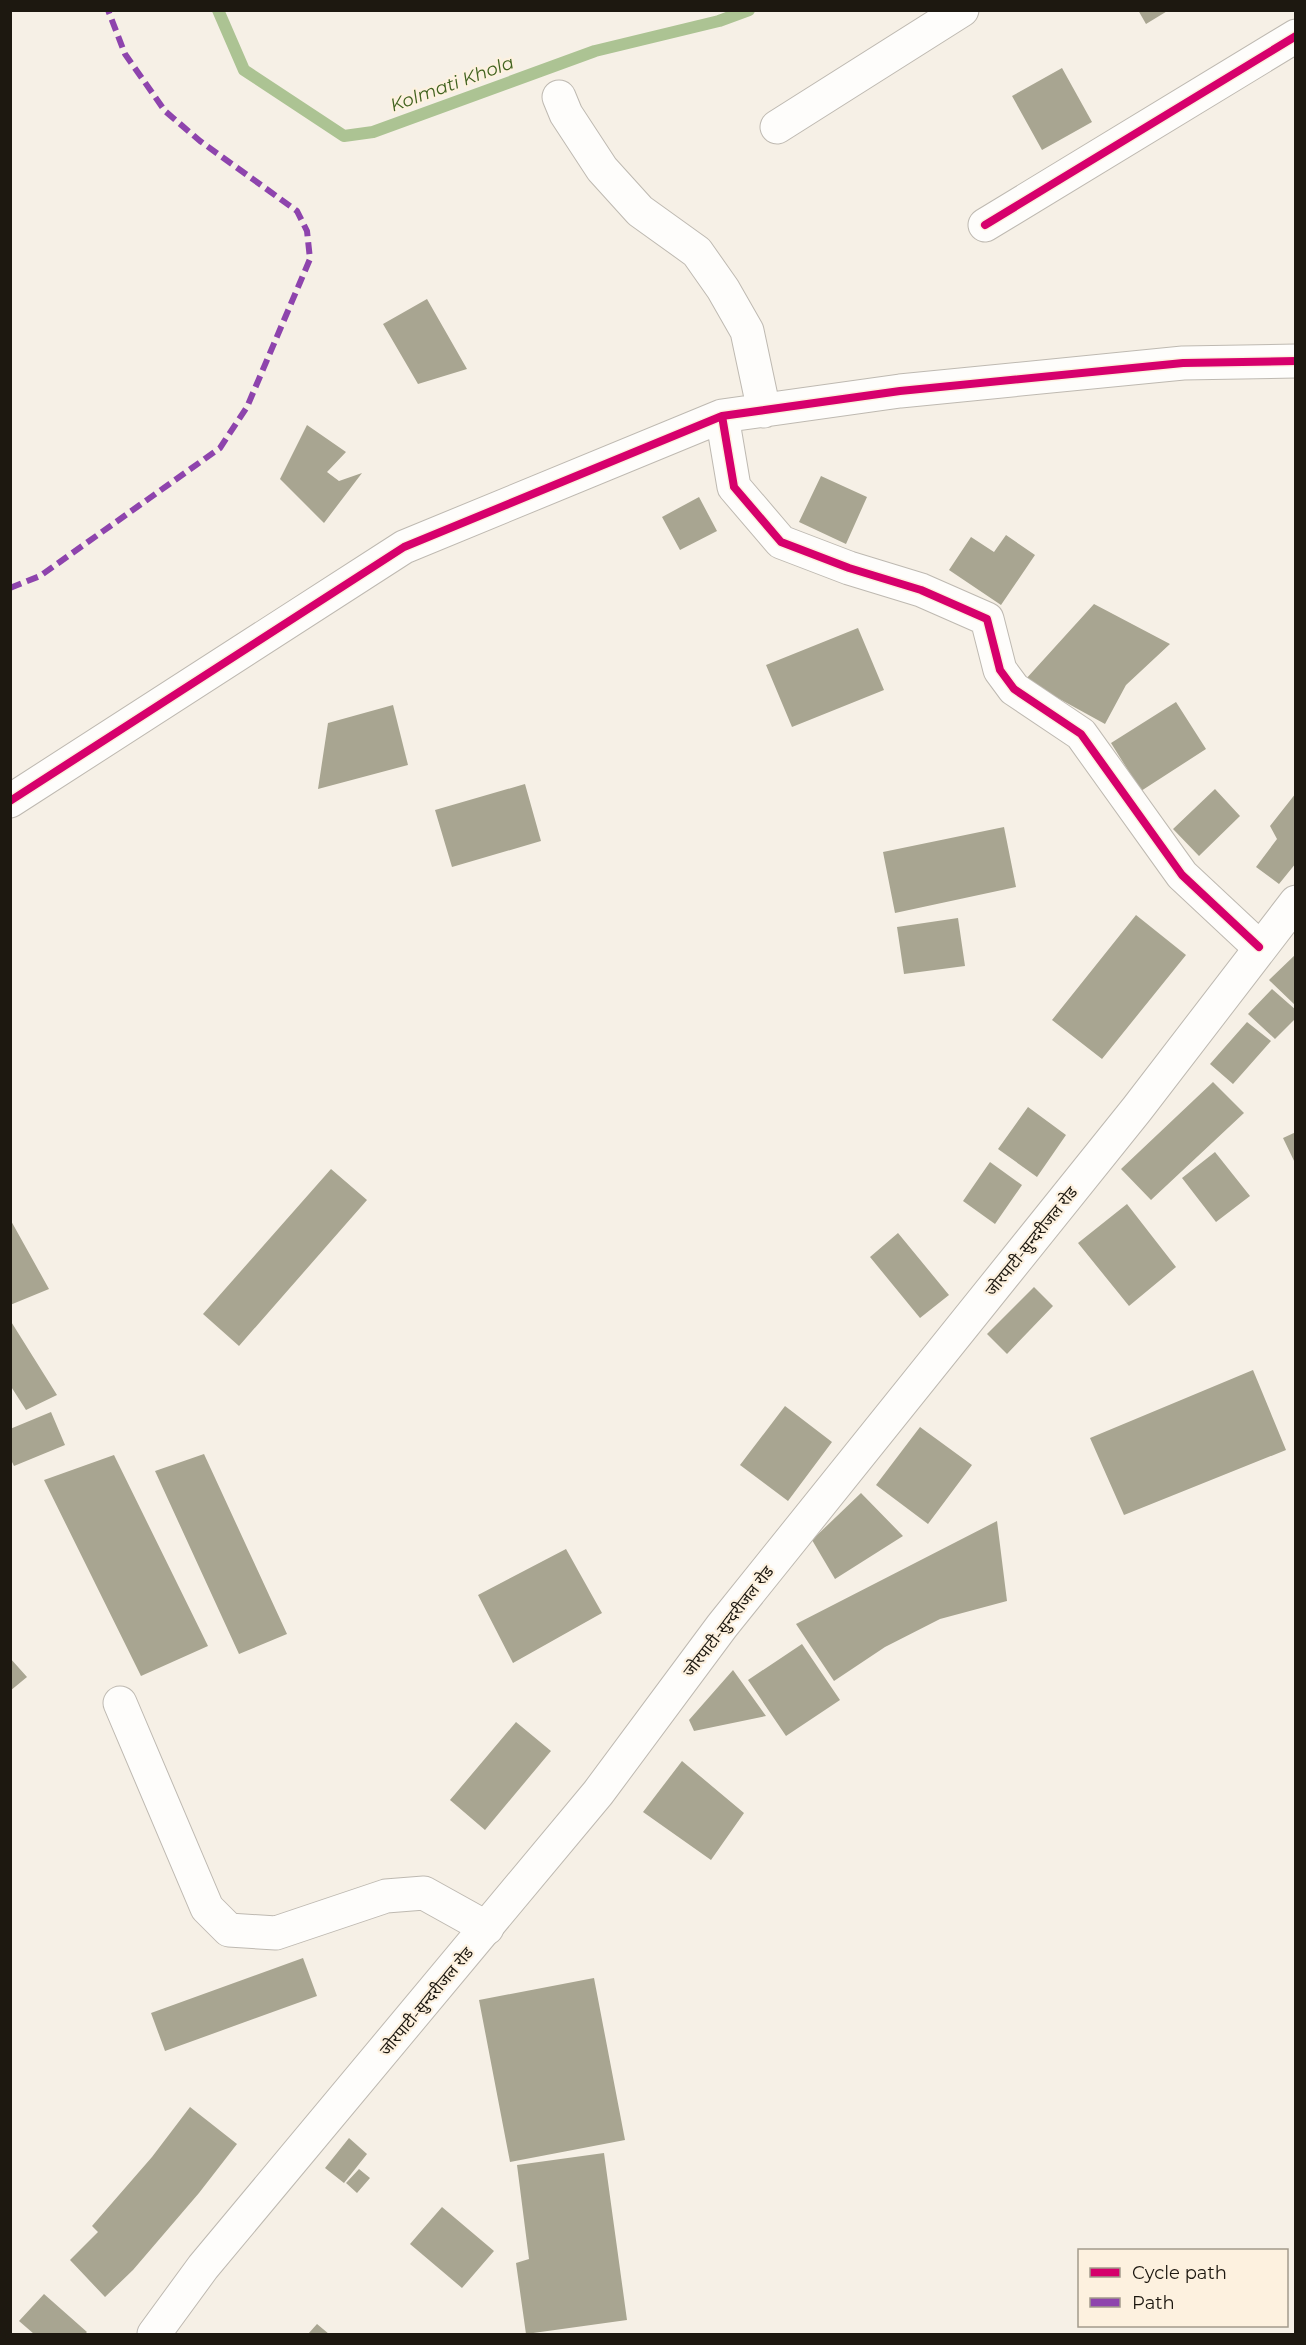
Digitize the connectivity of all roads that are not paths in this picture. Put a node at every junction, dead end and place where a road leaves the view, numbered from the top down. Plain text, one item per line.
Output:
1 (962, 10) edge
2 (1296, 36) edge
3 (559, 98) dead end
4 (777, 127) dead end
5 (985, 225) dead end
6 (1296, 361) edge
7 (764, 411) junction
8 (722, 416) junction
9 (10, 801) edge
10 (1292, 914) edge
11 (1259, 947) junction
12 (120, 1703) dead end
13 (487, 1928) junction
14 (154, 2334) edge

1 - 4 street
2 - 5 street
3 - 7 street
6 - 7 street
7 - 8 street
8 - 9 street
8 - 11 street
10 - 11 street, जोरपाटी-सुन्दरीजल रोड
11 - 13 street, जोरपाटी-सुन्दरीजल रोड
12 - 13 street
13 - 14 street, जोरपाटी-सुन्दरीजल रोड

